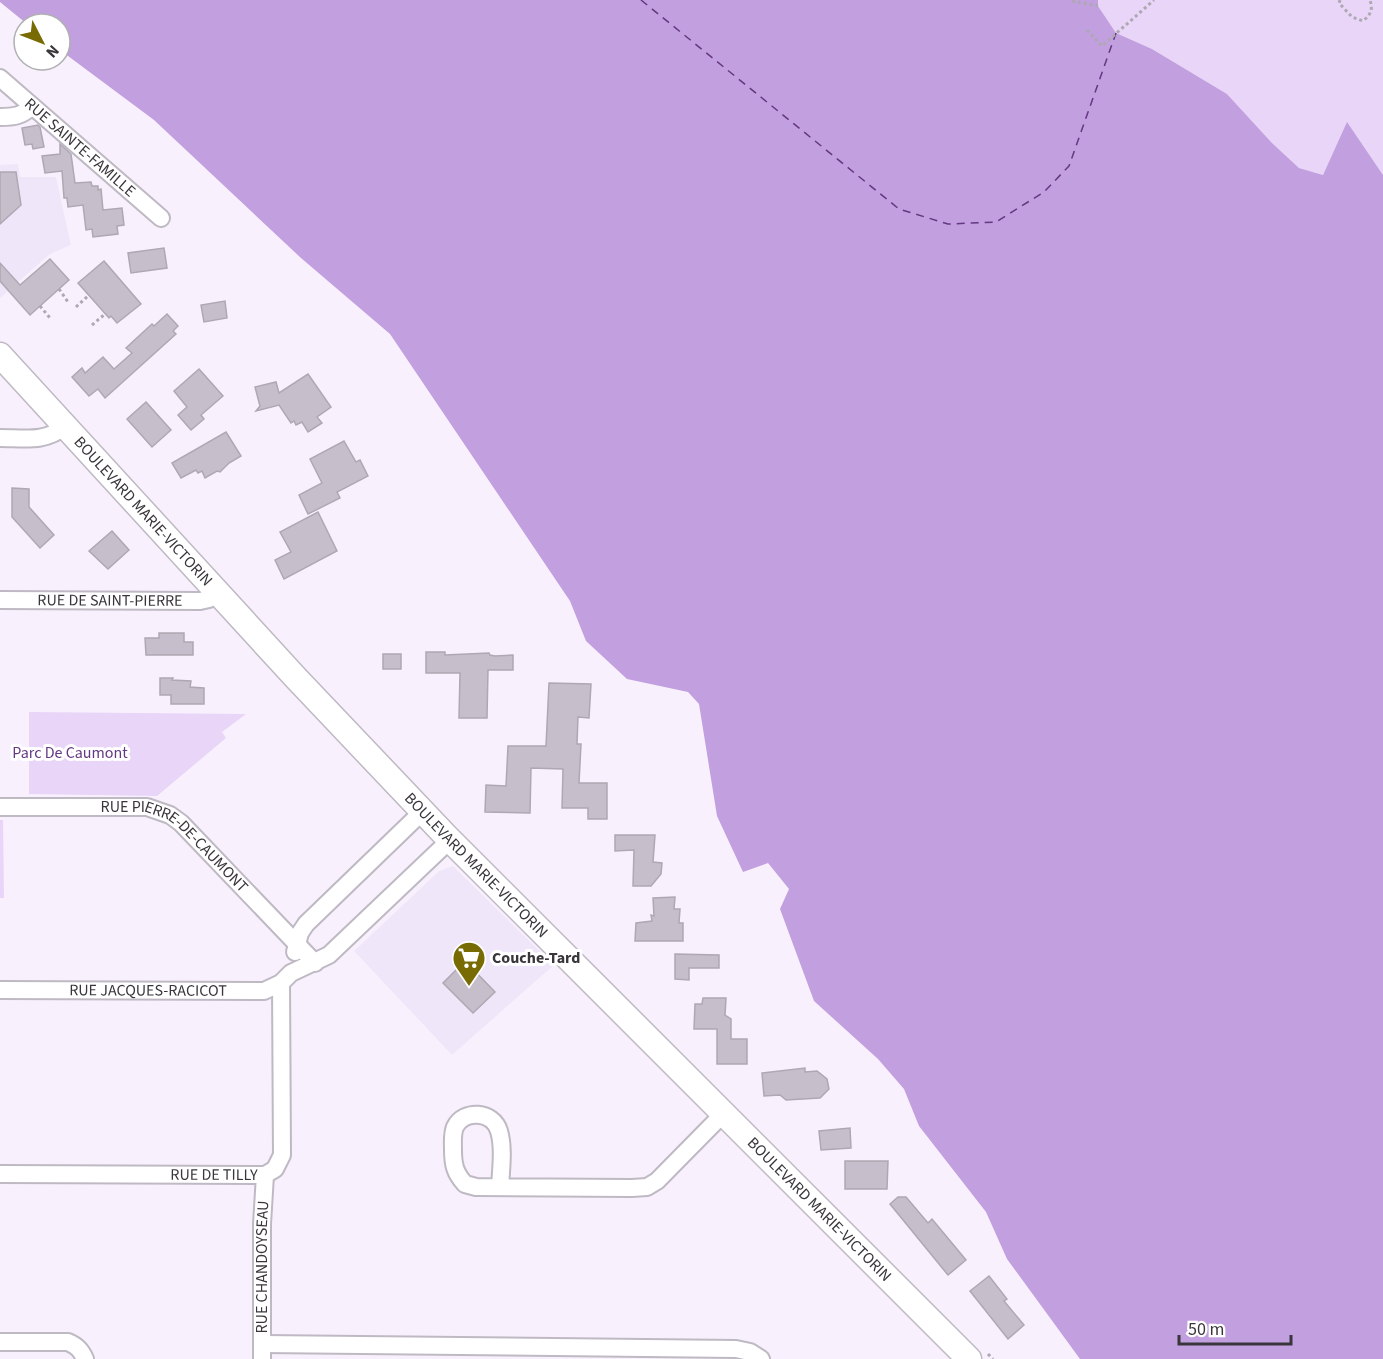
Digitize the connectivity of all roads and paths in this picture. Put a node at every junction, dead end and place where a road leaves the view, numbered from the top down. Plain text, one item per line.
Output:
1 (1154, 0) edge
2 (1340, 0) edge
3 (1370, 0) edge
4 (1072, 1) edge
5 (1098, 6) dead end
6 (1087, 30) dead end
7 (0, 78) edge
8 (32, 106) junction
9 (0, 117) edge
10 (161, 218) dead end
11 (59, 289) dead end
12 (89, 295) dead end
13 (68, 302) dead end
14 (40, 306) dead end
15 (76, 307) dead end
16 (105, 314) dead end
17 (50, 318) dead end
18 (92, 325) dead end
19 (0, 355) edge
20 (65, 426) junction
21 (0, 438) edge
22 (217, 592) junction
23 (0, 600) edge
24 (0, 807) edge
25 (423, 811) junction
26 (450, 840) junction
27 (297, 945) junction
28 (315, 963) junction
29 (286, 978) junction
30 (0, 990) edge
31 (723, 1114) junction
32 (0, 1174) edge
33 (265, 1175) junction
34 (500, 1187) junction
35 (0, 1342) edge
36 (262, 1351) edge
37 (85, 1359) edge
38 (761, 1359) edge
39 (969, 1359) edge

1 - 6 path
2 - 3 path
4 - 5 path
7 - 8 street, RUE SAINTE-FAMILLE
8 - 9 street
8 - 10 street, RUE SAINTE-FAMILLE
11 - 13 path
12 - 15 path
14 - 17 path
16 - 18 path
19 - 20 street, BOULEVARD MARIE-VICTORIN
20 - 21 street
20 - 22 street, BOULEVARD MARIE-VICTORIN
22 - 23 street, RUE DE SAINT-PIERRE
22 - 25 street, BOULEVARD MARIE-VICTORIN
24 - 27 street, RUE PIERRE-DE-CAUMONT
25 - 26 street, BOULEVARD MARIE-VICTORIN
25 - 27 street
26 - 28 street, RUE JACQUES-RACICOT
26 - 31 street, BOULEVARD MARIE-VICTORIN
27 - 28 street, RUE PIERRE-DE-CAUMONT
27 - 29 street
28 - 29 street, RUE JACQUES-RACICOT
29 - 30 street, RUE JACQUES-RACICOT
29 - 33 street, RUE DE TILLY
31 - 34 street
31 - 39 street, BOULEVARD MARIE-VICTORIN
32 - 33 street, RUE DE TILLY
33 - 36 street, RUE CHANDOYSEAU
34 - 34 street
35 - 37 street
36 - 38 street

